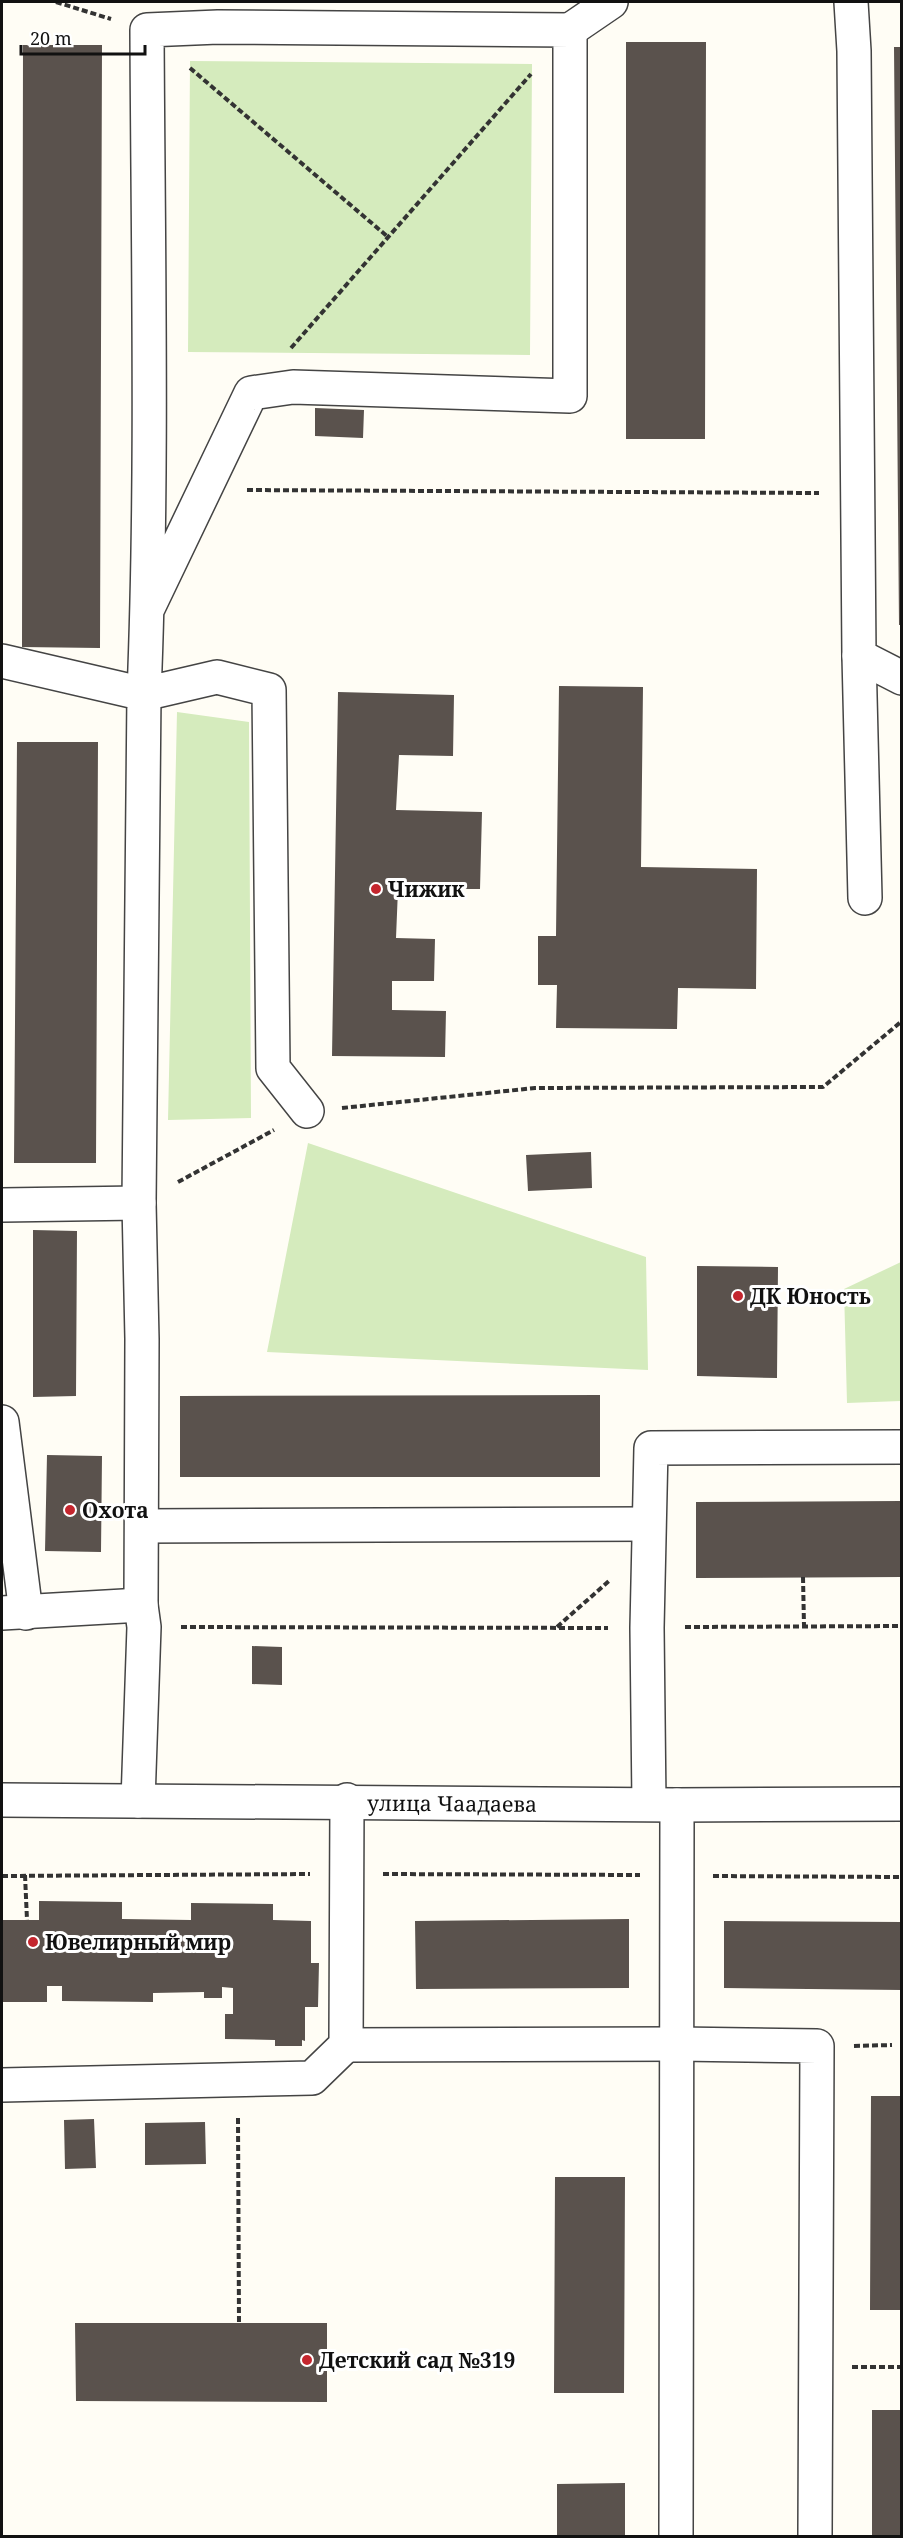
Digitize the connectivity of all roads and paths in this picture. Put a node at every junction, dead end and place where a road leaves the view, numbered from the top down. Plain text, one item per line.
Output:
1 (56, 2) edge
2 (611, 2) edge
3 (851, 2) edge
4 (147, 30) junction
5 (570, 30) junction
6 (388, 237) junction
7 (289, 350) dead end
8 (204, 490) junction
9 (859, 494) junction
10 (147, 609) junction
11 (858, 656) junction
12 (2, 661) edge
13 (902, 678) edge
14 (144, 694) junction
15 (865, 898) dead end
16 (902, 1021) edge
17 (307, 1112) junction
18 (139, 1203) junction
19 (2, 1205) edge
20 (2, 1422) edge
21 (902, 1447) edge
22 (142, 1526) junction
23 (648, 1535) junction
24 (803, 1577) dead end
25 (14, 1613) edge
26 (142, 1616) junction
27 (804, 1626) junction
28 (902, 1626) edge
29 (557, 1628) junction
30 (647, 1628) junction
31 (2, 1800) edge
32 (347, 1800) junction
33 (138, 1801) junction
34 (663, 1804) junction
35 (902, 1804) edge
36 (347, 1874) junction
37 (25, 1875) junction
38 (2, 1876) edge
39 (677, 1876) junction
40 (902, 1877) edge
41 (27, 1920) dead end
42 (678, 2044) junction
43 (346, 2045) junction
44 (238, 2078) junction
45 (2, 2085) edge
46 (239, 2323) dead end
47 (816, 2367) junction
48 (902, 2367) edge
49 (676, 2536) edge
50 (815, 2536) edge

1 - 4 path
2 - 5 street
3 - 9 street
4 - 5 street
4 - 6 path
4 - 10 street
5 - 6 path
5 - 8 street
6 - 7 path
8 - 9 path
8 - 10 street
9 - 11 street
10 - 14 street
11 - 13 street
11 - 15 street
12 - 14 street
14 - 17 street
14 - 18 street
16 - 17 path
17 - 18 path
18 - 19 street
18 - 22 street
20 - 25 street
21 - 23 street
22 - 23 street
22 - 26 street
23 - 29 path
23 - 30 street
24 - 27 path
25 - 26 street
26 - 29 path
26 - 33 street
27 - 28 path
27 - 30 path
29 - 30 path
30 - 34 street
31 - 33 street, улица Чаадаева
32 - 33 street, улица Чаадаева
32 - 34 street, улица Чаадаева
32 - 36 street
34 - 35 street, улица Чаадаева
34 - 39 street
36 - 37 path
36 - 39 path
36 - 43 street
37 - 38 path
37 - 41 path
39 - 40 path
39 - 42 street
42 - 43 street
42 - 47 street
42 - 49 street
43 - 44 street
44 - 45 street
44 - 46 path
47 - 48 path
47 - 50 street

